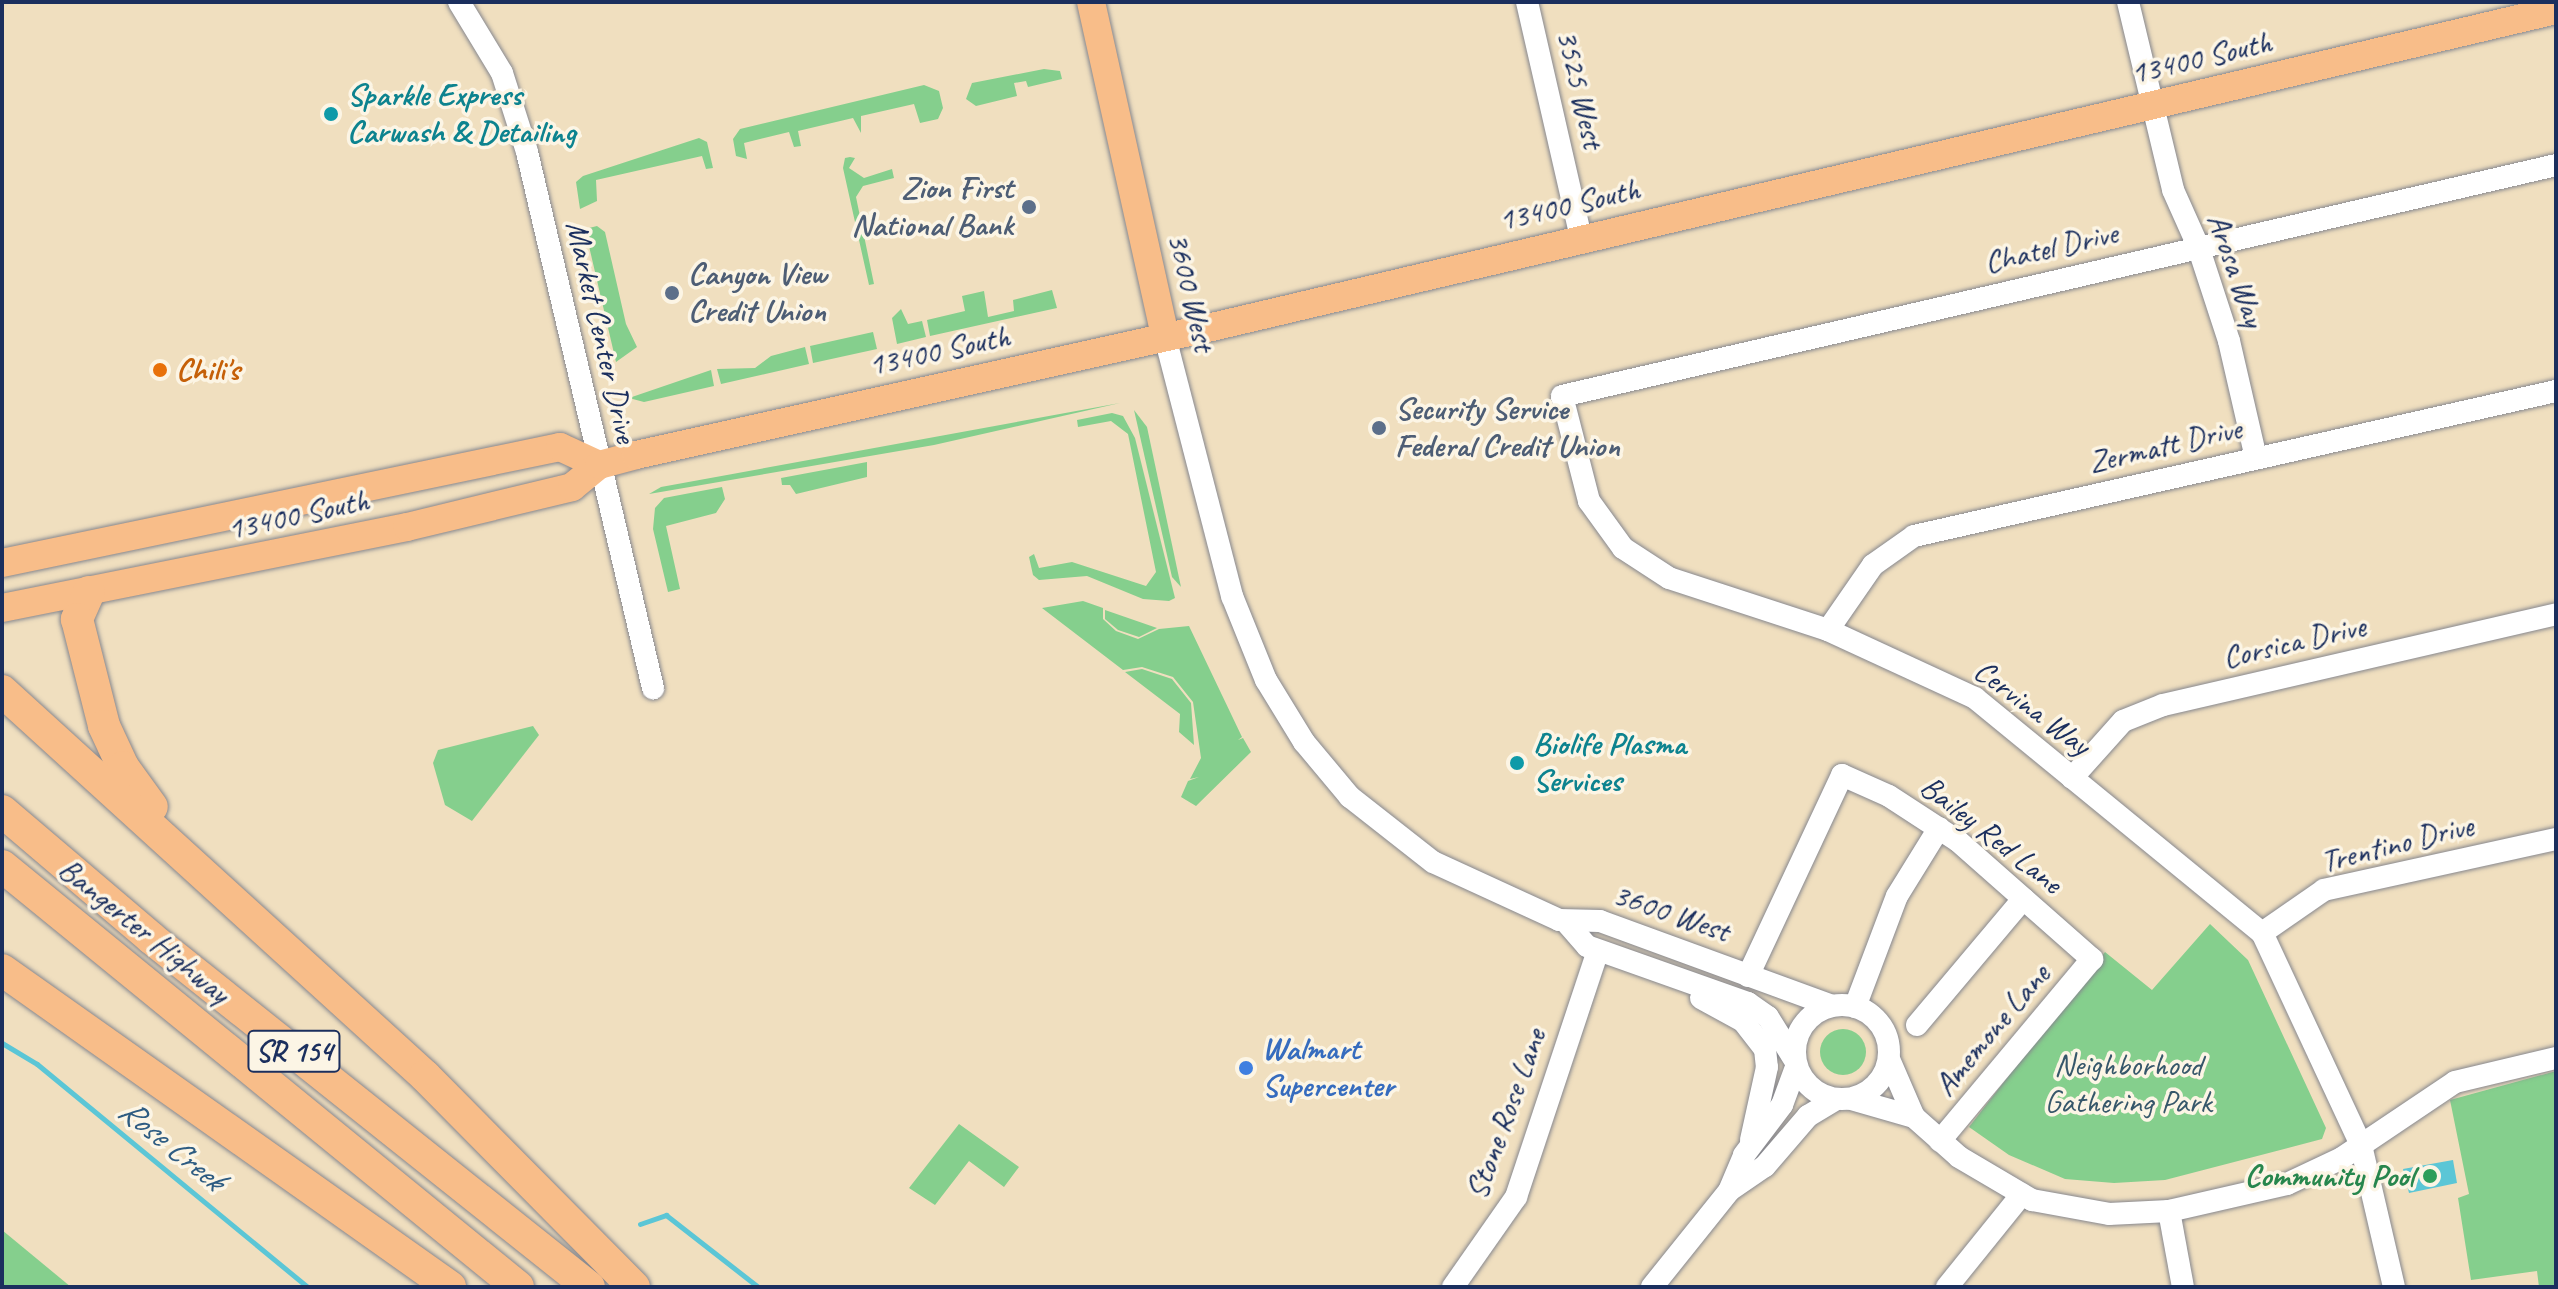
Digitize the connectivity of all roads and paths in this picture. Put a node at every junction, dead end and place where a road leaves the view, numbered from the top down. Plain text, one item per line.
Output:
1 (459, 2) edge
2 (1091, 2) edge
3 (1527, 2) edge
4 (2128, 2) edge
5 (2556, 10) edge
6 (2151, 104) junction
7 (2556, 165) edge
8 (1581, 237) junction
9 (2198, 246) junction
10 (1165, 337) junction
11 (2556, 391) edge
12 (1562, 396) joint
13 (2256, 458) junction
14 (599, 465) junction
15 (2, 563) edge
16 (89, 592) junction
17 (2, 608) edge
18 (2556, 614) edge
19 (1828, 630) junction
20 (653, 688) dead end
21 (2, 691) edge
22 (2072, 778) junction
23 (2, 811) edge
24 (1939, 828) junction
25 (2556, 839) edge
26 (2, 866) edge
27 (198, 867) junction
28 (2023, 899) junction
29 (1566, 922) junction
30 (2262, 933) junction
31 (1598, 951) junction
32 (2092, 959) joint
33 (2, 970) edge
34 (1650, 972) junction
35 (1748, 976) junction
36 (1832, 1006) junction
37 (1855, 1007) junction
38 (1917, 1025) dead end
39 (2556, 1058) edge
40 (1889, 1059) junction
41 (1795, 1063) junction
42 (1843, 1099) junction
43 (1914, 1117) junction
44 (1940, 1141) junction
45 (2361, 1145) junction
46 (1750, 1147) junction
47 (1729, 1191) junction
48 (2022, 1194) junction
49 (2169, 1211) junction
50 (450, 1287) edge
51 (518, 1287) edge
52 (589, 1287) edge
53 (634, 1287) edge
54 (1453, 1287) edge
55 (1652, 1287) edge
56 (1947, 1287) edge
57 (2183, 1287) edge
58 (2394, 1287) edge

1 - 14 street, Market Center Drive
2 - 10 main road, 3600 West
3 - 8 street, 3525 West
4 - 6 street, Arosa Way
5 - 6 main road, 13400 South
6 - 8 main road, 13400 South
6 - 9 street, Arosa Way
7 - 9 street, Chatel Drive
8 - 10 main road, 13400 South
9 - 12 street, Chatel Drive
9 - 13 street, Arosa Way
10 - 14 main road, 13400 South
10 - 29 street, 3600 West
11 - 13 street, Zermatt Drive
12 - 19 street, Cervina Way
13 - 19 street, Zermatt Drive
14 - 15 main road, 13400 South
14 - 16 main road, 13400 South
14 - 20 street, Market Center Drive
16 - 17 main road, 13400 South
16 - 27 highway
18 - 22 street, Corsica Drive
19 - 22 street, Cervina Way
21 - 27 highway
22 - 30 street, Cervina Way
23 - 52 highway, Bangerter Highway / SR 154
24 - 28 street, Bailey Red Lane
24 - 35 street, Bailey Red Lane
24 - 37 street
25 - 30 street, Trentino Drive
26 - 51 highway, Bangerter Highway / SR 154
27 - 53 highway
28 - 32 street, Bailey Red Lane
28 - 38 street
29 - 31 street, 3600 West
29 - 35 street, 3600 West
30 - 45 street, Cervina Way
31 - 34 street, 3600 West
31 - 54 street, Stone Rose Lane
32 - 44 street, Amemone Lane
33 - 50 highway
34 - 41 street, 3600 West
34 - 46 street
35 - 36 street, 3600 West
36 - 37 street
36 - 41 street
37 - 40 street
39 - 45 street
40 - 42 street
40 - 43 street
41 - 42 street
41 - 46 street
42 - 43 street
42 - 47 street
43 - 44 street
44 - 48 street
45 - 49 street
45 - 58 street, Cervina Way
46 - 47 street
47 - 55 street
48 - 49 street
48 - 56 street
49 - 57 street

